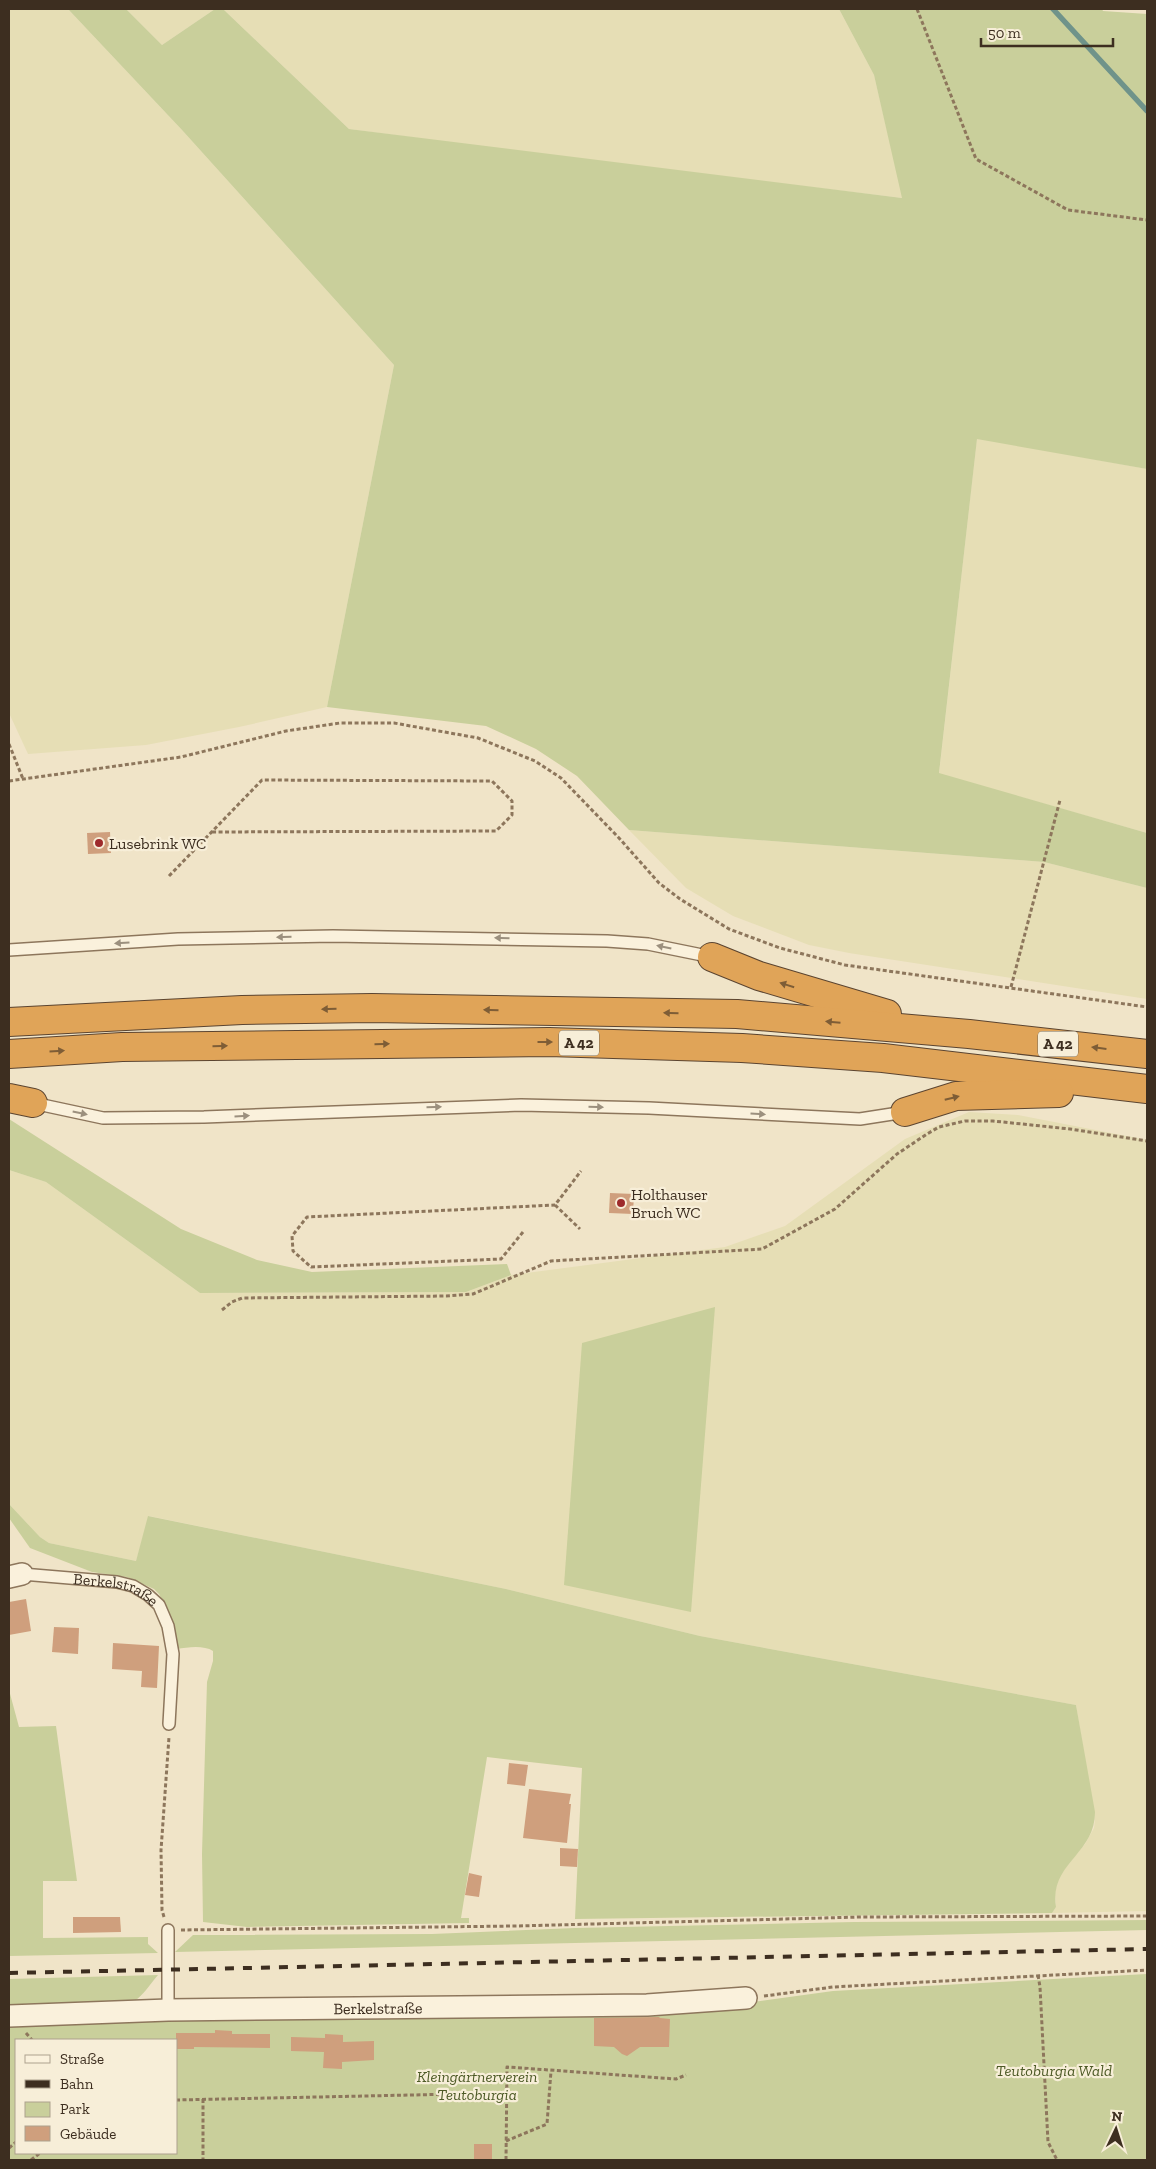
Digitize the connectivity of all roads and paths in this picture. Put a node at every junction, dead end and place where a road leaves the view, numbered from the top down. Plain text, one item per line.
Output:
1 (917, 9) edge
2 (1147, 220) edge
3 (9, 744) edge
4 (23, 778) junction
5 (9, 782) edge
6 (1060, 800) dead end
7 (210, 832) junction
8 (168, 876) dead end
9 (9, 950) edge
10 (712, 957) joint
11 (1010, 987) junction
12 (1147, 1006) edge
13 (9, 1022) edge
14 (969, 1034) junction
15 (9, 1054) edge
16 (1147, 1054) edge
17 (1147, 1088) edge
18 (1147, 1093) edge
19 (21, 1101) edge
20 (906, 1112) joint
21 (1147, 1141) edge
22 (581, 1171) dead end
23 (555, 1205) junction
24 (580, 1229) dead end
25 (523, 1232) dead end
26 (222, 1310) dead end
27 (16, 1575) edge
28 (170, 1724) joint
29 (1147, 1916) edge
30 (168, 1930) junction
31 (1147, 1970) edge
32 (1038, 1975) junction
33 (746, 1998) joint
34 (168, 2010) junction
35 (9, 2016) edge
36 (551, 2071) junction
37 (686, 2075) dead end
38 (506, 2093) junction
39 (203, 2099) junction
40 (178, 2100) edge
41 (506, 2141) junction
42 (203, 2160) edge
43 (506, 2160) edge
44 (1058, 2160) edge

1 - 2 path
3 - 4 path
4 - 5 path
4 - 11 path
6 - 11 path
7 - 7 path
7 - 8 path
10 -> 9 lane
14 -> 10 highway
11 - 12 path
14 -> 13 highway, A 42
16 -> 14 highway, A 42
15 -> 17 highway, A 42
20 -> 18 highway
19 -> 20 lane
21 - 26 path
22 - 23 path
23 - 24 path
23 - 25 path
27 - 28 lane, Berkelstraße
28 - 30 path
29 - 30 path
30 - 34 lane
31 - 32 path
32 - 33 path
32 - 44 path
33 - 34 street, Berkelstraße
34 - 35 street, Berkelstraße
36 - 37 path
36 - 38 path
36 - 41 path
38 - 39 path
38 - 41 path
39 - 40 path
39 - 42 path
41 - 43 path

